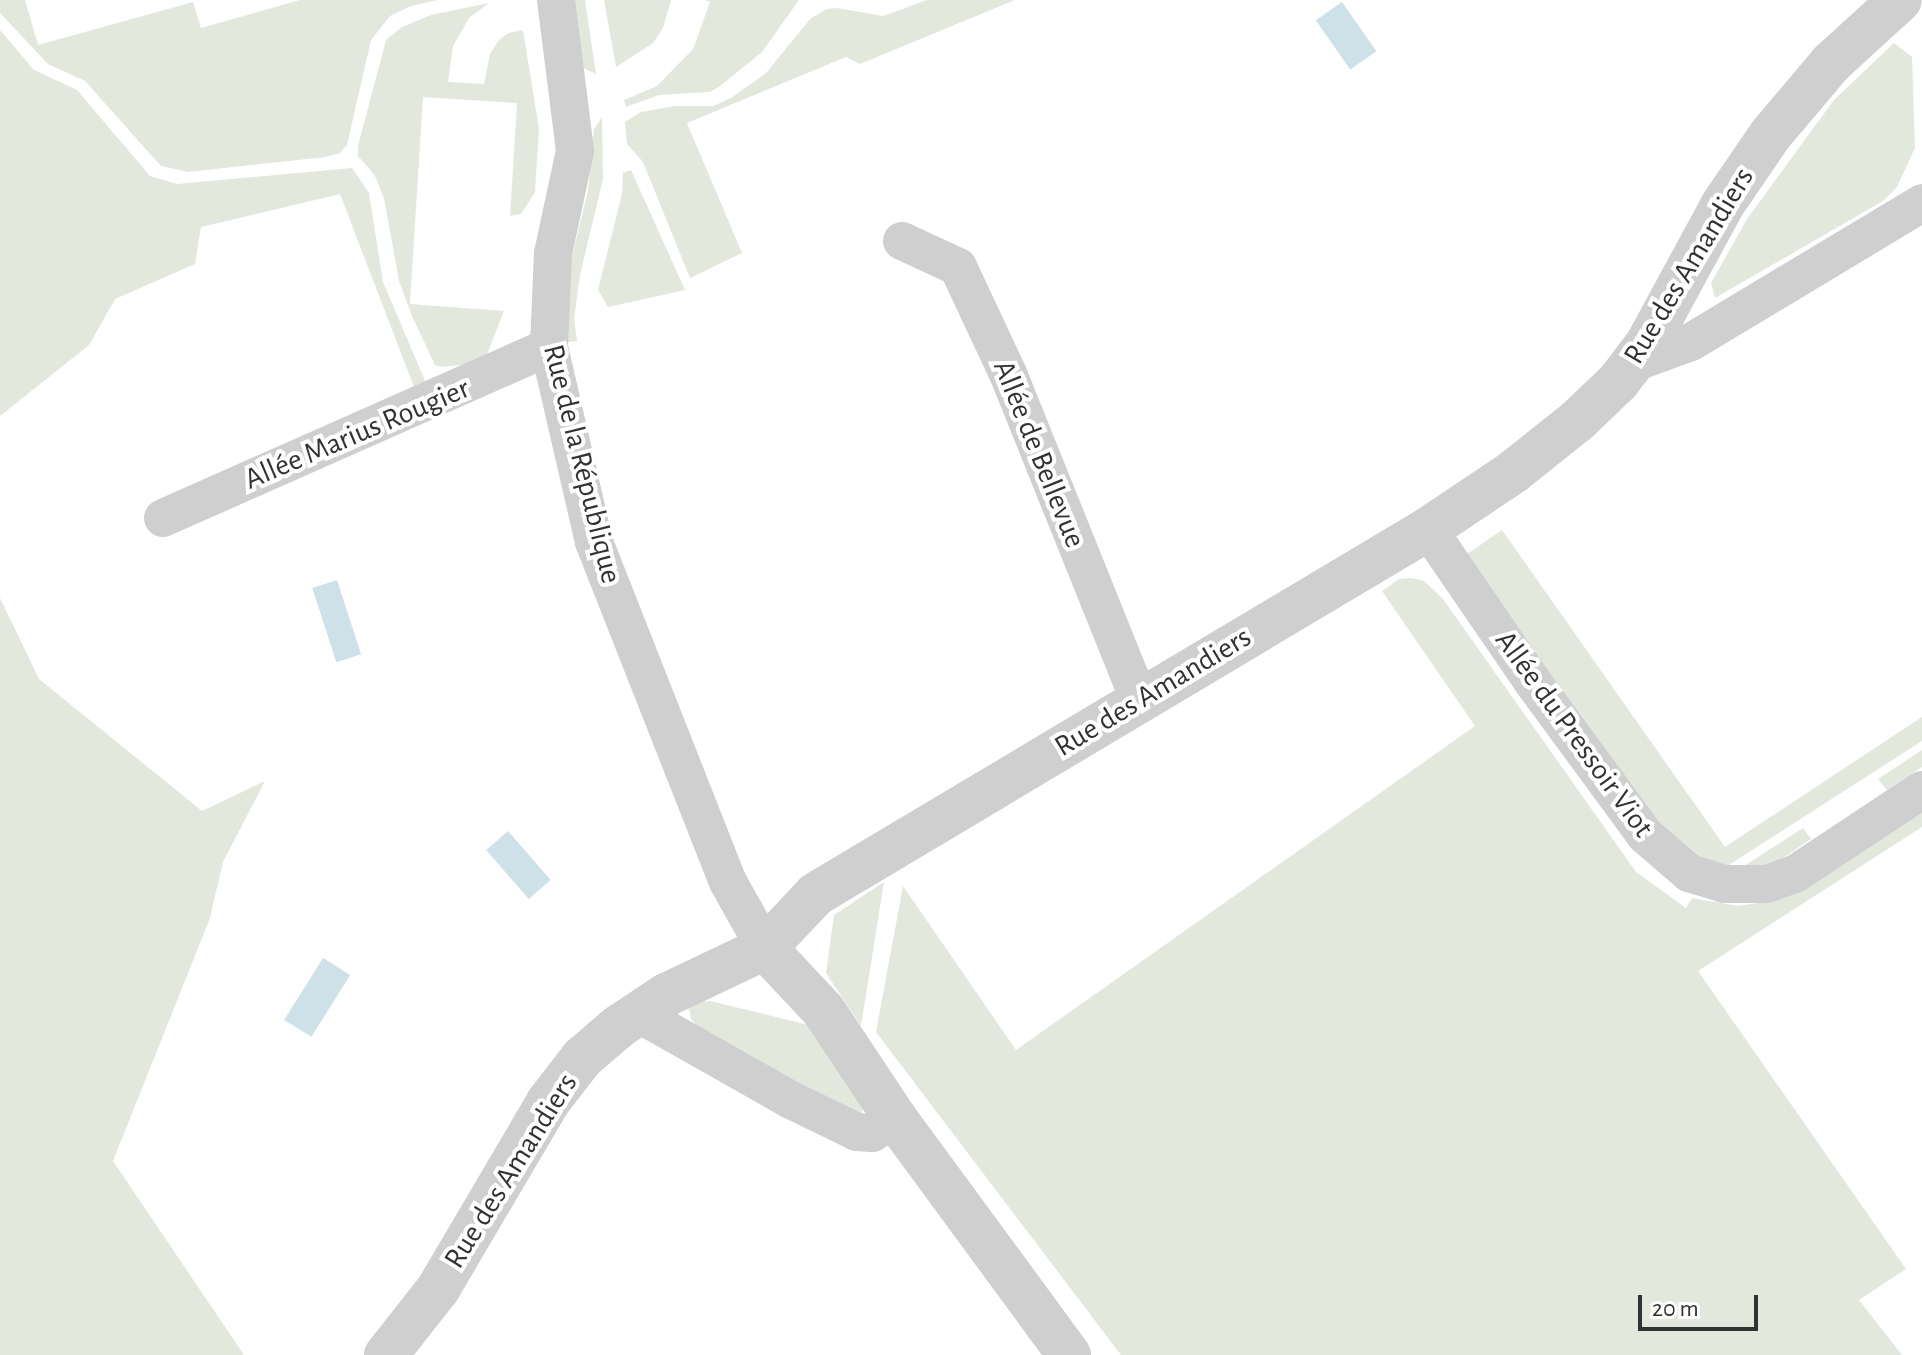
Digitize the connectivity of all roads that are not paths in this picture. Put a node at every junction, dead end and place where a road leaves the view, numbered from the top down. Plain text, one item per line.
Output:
1 (556, 0) edge
2 (1900, 0) edge
3 (1922, 203) edge
4 (902, 241) dead end
5 (549, 347) junction
6 (1631, 364) junction
7 (163, 518) dead end
8 (1428, 529) junction
9 (1139, 699) junction
10 (1922, 790) edge
11 (765, 948) junction
12 (639, 1014) junction
13 (895, 1118) junction
14 (386, 1355) edge
15 (1069, 1355) edge

1 - 5 street, Rue de la République
2 - 6 street, Rue des Amandiers
3 - 6 street
4 - 9 street, Allée de Bellevue
5 - 7 street, Allée Marius Rougier
5 - 11 street, Rue de la République
6 - 8 street, Rue des Amandiers
8 - 9 street, Rue des Amandiers
8 - 10 street, Allée du Pressoir Viot
9 - 11 street, Rue des Amandiers
11 - 12 street, Rue des Amandiers
11 - 13 street
12 - 13 street
12 - 14 street, Rue des Amandiers
13 - 15 street

